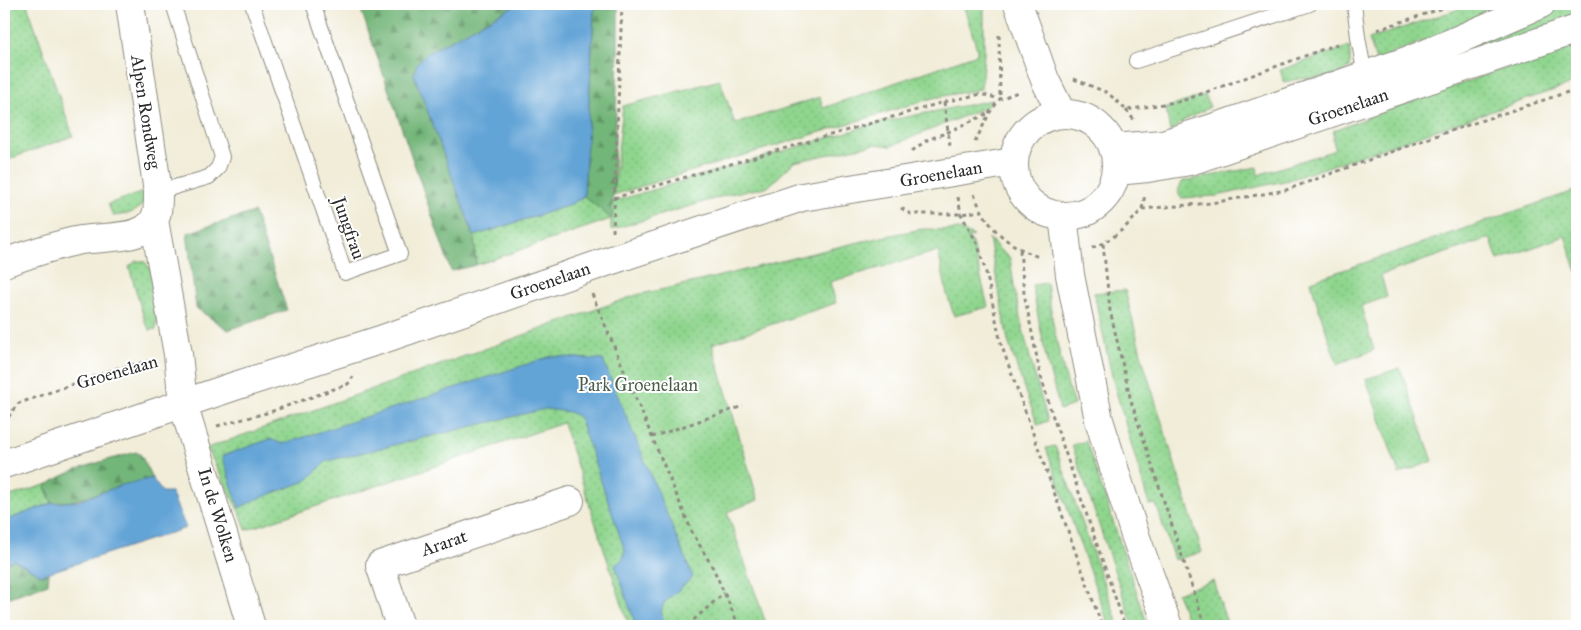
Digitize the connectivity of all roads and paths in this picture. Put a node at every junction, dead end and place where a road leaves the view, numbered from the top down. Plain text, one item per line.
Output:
1 (130, 4) edge
2 (172, 4) edge
3 (252, 4) edge
4 (314, 4) edge
5 (622, 4) edge
6 (1018, 4) edge
7 (1310, 4) edge
8 (1354, 4) edge
9 (1455, 4) edge
10 (1541, 4) edge
11 (1577, 30) edge
12 (999, 32) dead end
13 (1358, 37) junction
14 (1136, 61) dead end
15 (1365, 76) junction
16 (1045, 80) junction
17 (1577, 86) edge
18 (1000, 99) junction
19 (944, 102) junction
20 (1062, 114) junction
21 (948, 132) junction
22 (910, 153) dead end
23 (1114, 160) junction
24 (1013, 162) junction
25 (953, 172) junction
26 (868, 187) junction
27 (158, 192) junction
28 (614, 198) junction
29 (961, 214) junction
30 (1063, 216) junction
31 (154, 220) junction
32 (1103, 244) junction
33 (1020, 250) junction
34 (1068, 258) junction
35 (612, 260) junction
36 (4, 263) edge
37 (582, 270) junction
38 (178, 354) junction
39 (183, 404) junction
40 (743, 406) dead end
41 (4, 424) edge
42 (652, 437) junction
43 (4, 464) edge
44 (570, 501) dead end
45 (724, 593) junction
46 (251, 626) edge
47 (400, 626) edge
48 (689, 626) edge
49 (738, 626) edge
50 (1102, 626) edge
51 (1126, 626) edge
52 (1168, 626) edge
53 (1206, 626) edge

1 - 27 street, Alpen Rondweg
2 - 27 lane
3 - 4 lane, Jungfrau
5 - 28 path
6 - 16 street
7 - 14 lane
8 - 13 lane, Groenelaan
9 - 13 path
10 - 15 street, Groenelaan
11 - 23 street, Groenelaan
12 - 18 path
13 - 15 lane, Groenelaan
13 - 16 path
15 - 23 street, Groenelaan
16 - 20 street
17 - 32 path
18 - 19 path
18 - 21 path, Groenelaan
19 - 21 path
19 - 28 path
20 - 23 street
20 - 24 street
21 - 22 path, Groenelaan
21 - 25 path
23 - 30 street
24 - 25 street, Groenelaan
24 - 30 street
25 - 26 street, Groenelaan
25 - 29 path
26 - 29 path, Groenelaan
26 - 35 street, Groenelaan
27 - 31 street, Alpen Rondweg
28 - 35 path
29 - 33 path, Groenelaan
29 - 50 path
30 - 34 street
31 - 36 street
31 - 38 street, Alpen Rondweg
32 - 34 path
32 - 53 path
33 - 34 path
33 - 51 path
34 - 52 street
35 - 37 street, Groenelaan
37 - 39 street, Groenelaan
37 - 42 path
38 - 39 street, Alpen Rondweg
38 - 41 path, Groenelaan
39 - 43 street, Groenelaan
39 - 46 street, In de Wolken
40 - 42 path
42 - 45 path
44 - 47 street, Ararat
45 - 48 path
45 - 49 path

